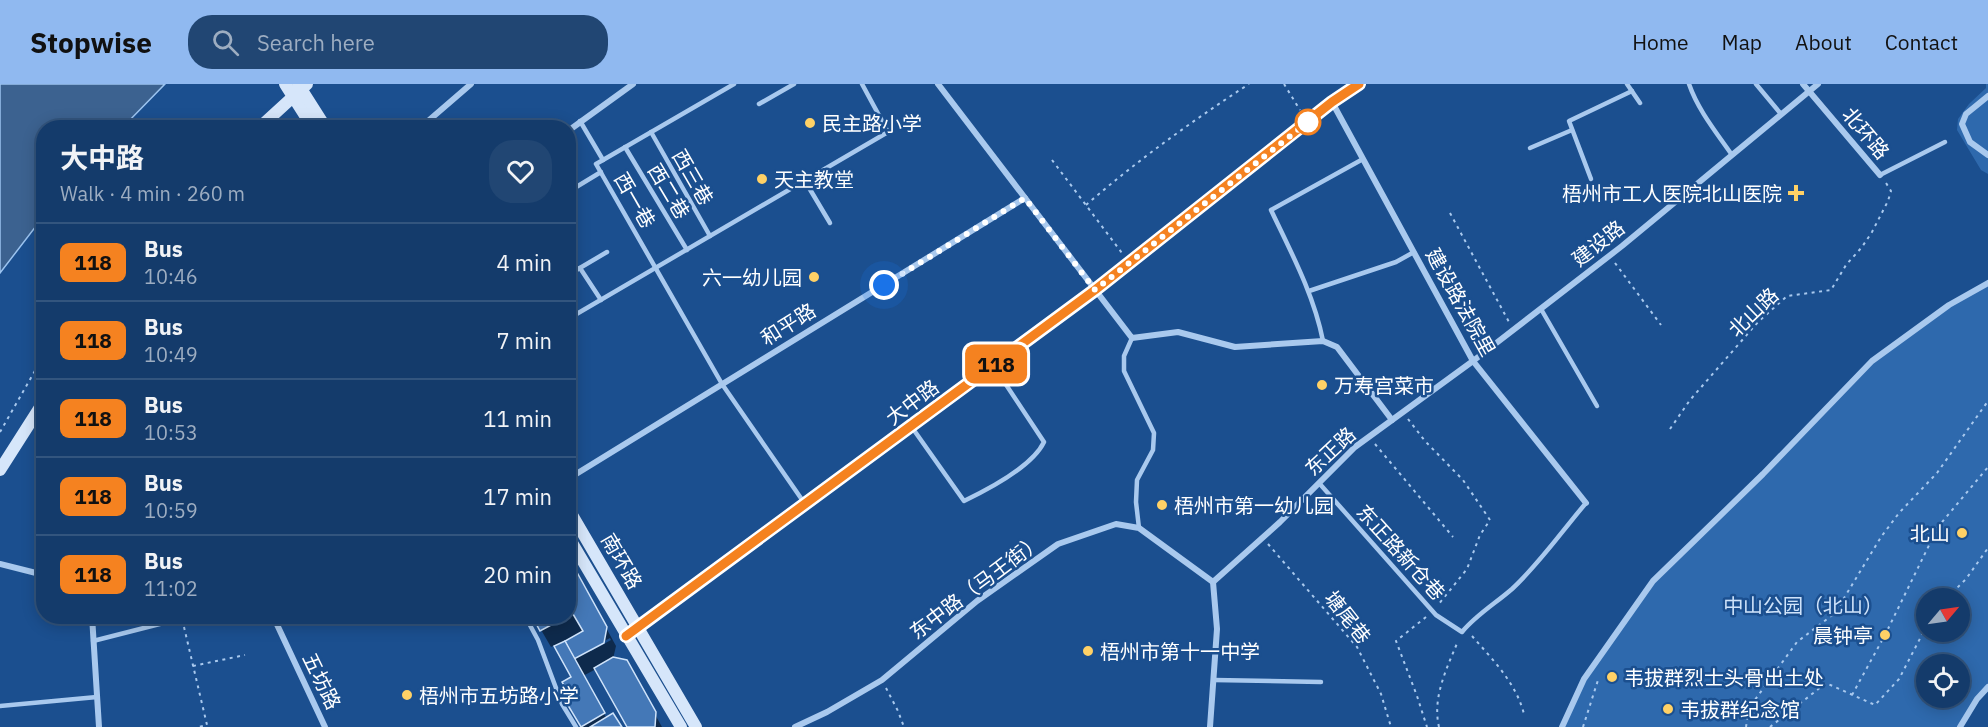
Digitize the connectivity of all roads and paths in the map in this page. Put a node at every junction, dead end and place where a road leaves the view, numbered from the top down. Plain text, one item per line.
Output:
1 (285, 84) edge
2 (297, 84) edge
3 (307, 84) edge
4 (471, 84) edge
5 (633, 84) edge
6 (734, 84) edge
7 (794, 84) edge
8 (862, 84) edge
9 (938, 84) edge
10 (1250, 84) edge
11 (1284, 84) edge
12 (1359, 84) edge
13 (1627, 84) edge
14 (1689, 84) edge
15 (1756, 84) edge
16 (1803, 84) edge
17 (1818, 84) edge
18 (1632, 91) junction
19 (1808, 91) junction
20 (1988, 96) edge
21 (1332, 102) junction
22 (1640, 103) dead end
23 (759, 104) dead end
24 (1781, 114) junction
25 (268, 120) edge
26 (308, 120) edge
27 (321, 120) edge
28 (429, 120) edge
29 (580, 121) junction
30 (1308, 122) junction
31 (576, 124) edge
32 (1572, 130) junction
33 (651, 132) junction
34 (1945, 142) dead end
35 (625, 147) junction
36 (1530, 148) dead end
37 (1732, 155) junction
38 (1988, 155) edge
39 (1363, 159) junction
40 (603, 160) junction
41 (1052, 160) dead end
42 (601, 172) junction
43 (1880, 175) junction
44 (1591, 179) dead end
45 (805, 181) junction
46 (576, 187) edge
47 (1025, 198) junction
48 (1086, 205) junction
49 (1450, 213) dead end
50 (830, 223) dead end
51 (710, 236) junction
52 (687, 250) junction
53 (607, 252) dead end
54 (1414, 252) junction
55 (1610, 256) junction
56 (1130, 263) junction
57 (657, 267) junction
58 (580, 268) junction
59 (576, 270) edge
60 (1988, 283) edge
61 (1095, 290) junction
62 (1309, 291) junction
63 (601, 300) junction
64 (1540, 309) junction
65 (576, 314) edge
66 (1661, 325) dead end
67 (1514, 330) junction
68 (1132, 338) junction
69 (1323, 342) junction
70 (1473, 361) junction
71 (993, 365) junction
72 (36, 369) edge
73 (722, 384) junction
74 (1988, 401) edge
75 (1598, 406) dead end
76 (1404, 411) junction
77 (36, 413) edge
78 (1392, 420) junction
79 (911, 426) junction
80 (1670, 429) dead end
81 (0, 432) edge
82 (1369, 437) junction
83 (1988, 467) edge
84 (0, 470) edge
85 (576, 474) edge
86 (1319, 483) junction
87 (1586, 502) joint
88 (805, 505) junction
89 (576, 522) edge
90 (1139, 528) junction
91 (1453, 537) dead end
92 (1263, 538) junction
93 (1988, 548) edge
94 (576, 550) edge
95 (0, 564) edge
96 (1467, 569) dead end
97 (36, 572) edge
98 (1213, 582) junction
99 (1957, 588) edge
100 (92, 624) edge
101 (162, 624) edge
102 (183, 624) edge
103 (277, 624) edge
104 (529, 624) edge
105 (638, 628) junction
106 (1462, 632) junction
107 (626, 636) junction
108 (93, 641) junction
109 (1396, 641) dead end
110 (1918, 642) edge
111 (245, 656) dead end
112 (193, 666) junction
113 (1602, 669) dead end
114 (882, 680) junction
115 (1214, 680) junction
116 (1321, 682) dead end
117 (1988, 687) edge
118 (1852, 695) junction
119 (97, 697) junction
120 (0, 706) edge
121 (1524, 714) dead end
122 (679, 726) edge
123 (99, 727) edge
124 (199, 727) edge
125 (325, 727) edge
126 (576, 727) edge
127 (696, 727) edge
128 (795, 727) edge
129 (903, 727) edge
130 (1210, 727) edge
131 (1391, 727) edge
132 (1426, 727) edge
133 (1439, 727) edge
134 (1562, 727) edge
135 (1583, 727) edge
136 (1746, 727) edge
137 (1770, 727) edge
138 (1960, 727) edge

1 - 26 street, bridge
2 - 27 street, bridge
3 - 25 street
4 - 28 street
5 - 29 street
6 - 33 lane
7 - 23 lane
8 - 45 lane
9 - 47 street
10 - 48 path
11 - 30 path
12 - 21 street, 大中路
13 - 18 lane
14 - 37 lane
15 - 24 lane
16 - 19 street, 北环路
17 - 19 street, 建设路
18 - 22 lane
18 - 32 lane
19 - 24 street, 建设路
19 - 43 street, 北环路
20 - 38 street
21 - 30 street, 大中路
21 - 39 street, 建设路法院里
24 - 37 street, 建设路
29 - 31 street
29 - 40 lane, 西一巷
30 - 56 street, 大中路
32 - 36 lane
32 - 44 lane
33 - 35 lane
33 - 51 lane, 西三巷
34 - 43 lane
35 - 40 lane
35 - 52 lane, 西二巷
37 - 55 street, 建设路
39 - 54 street, 建设路法院里
39 - 62 lane
40 - 42 lane, 西一巷
41 - 48 path
42 - 46 lane
42 - 57 lane, 西一巷
43 - 80 path, 北山路
45 - 50 lane
45 - 51 lane
47 - 61 street
47 - 73 street, 和平路
48 - 56 path
49 - 67 path
51 - 52 lane
52 - 57 lane
53 - 58 lane
54 - 62 lane
54 - 70 street, 建设路法院里
55 - 64 street, 建设路
55 - 66 path
56 - 61 street, 大中路
57 - 63 lane
57 - 73 lane, 西一巷
58 - 59 lane
58 - 63 lane
60 - 134 street
61 - 68 street
61 - 71 street, 大中路
62 - 69 lane
63 - 65 lane
64 - 67 street, 建设路
64 - 75 lane
67 - 70 street, 建设路
68 - 69 street
68 - 90 lane
69 - 78 street
70 - 76 street, 建设路
70 - 87 street, 建设路法院里
71 - 79 street, 大中路
71 - 79 lane
72 - 81 path
73 - 85 street, 和平路
73 - 88 lane, 西一巷
74 - 136 path
76 - 78 street, 建设路
76 - 96 path
77 - 84 street
78 - 82 street, 东正路
79 - 88 street, 大中路
82 - 86 street, 东正路
82 - 91 path
83 - 118 path
86 - 92 street, 东正路
86 - 106 lane, 东正路新仓巷
87 - 106 lane
88 - 105 street, 大中路
89 - 105 street, 南环路
90 - 98 street
90 - 114 street, 东中路（马王街）
92 - 98 street, 东正路
92 - 131 path, 塘尾巷
93 - 99 path
94 - 107 street, 南环路
95 - 97 street
98 - 115 street
100 - 108 street
101 - 108 lane
102 - 112 path
103 - 125 street, 五坊路
104 - 126 lane
105 - 107 street, 大中路
105 - 127 street, 南环路
106 - 121 path
106 - 133 path
107 - 122 street, 南环路
108 - 119 street
109 - 132 path
110 - 118 path
111 - 112 path
112 - 124 path
113 - 135 path
114 - 128 street, 东中路（马王街）
114 - 129 path
115 - 116 lane
115 - 130 street
117 - 138 street
118 - 137 path
119 - 120 lane
119 - 123 street

